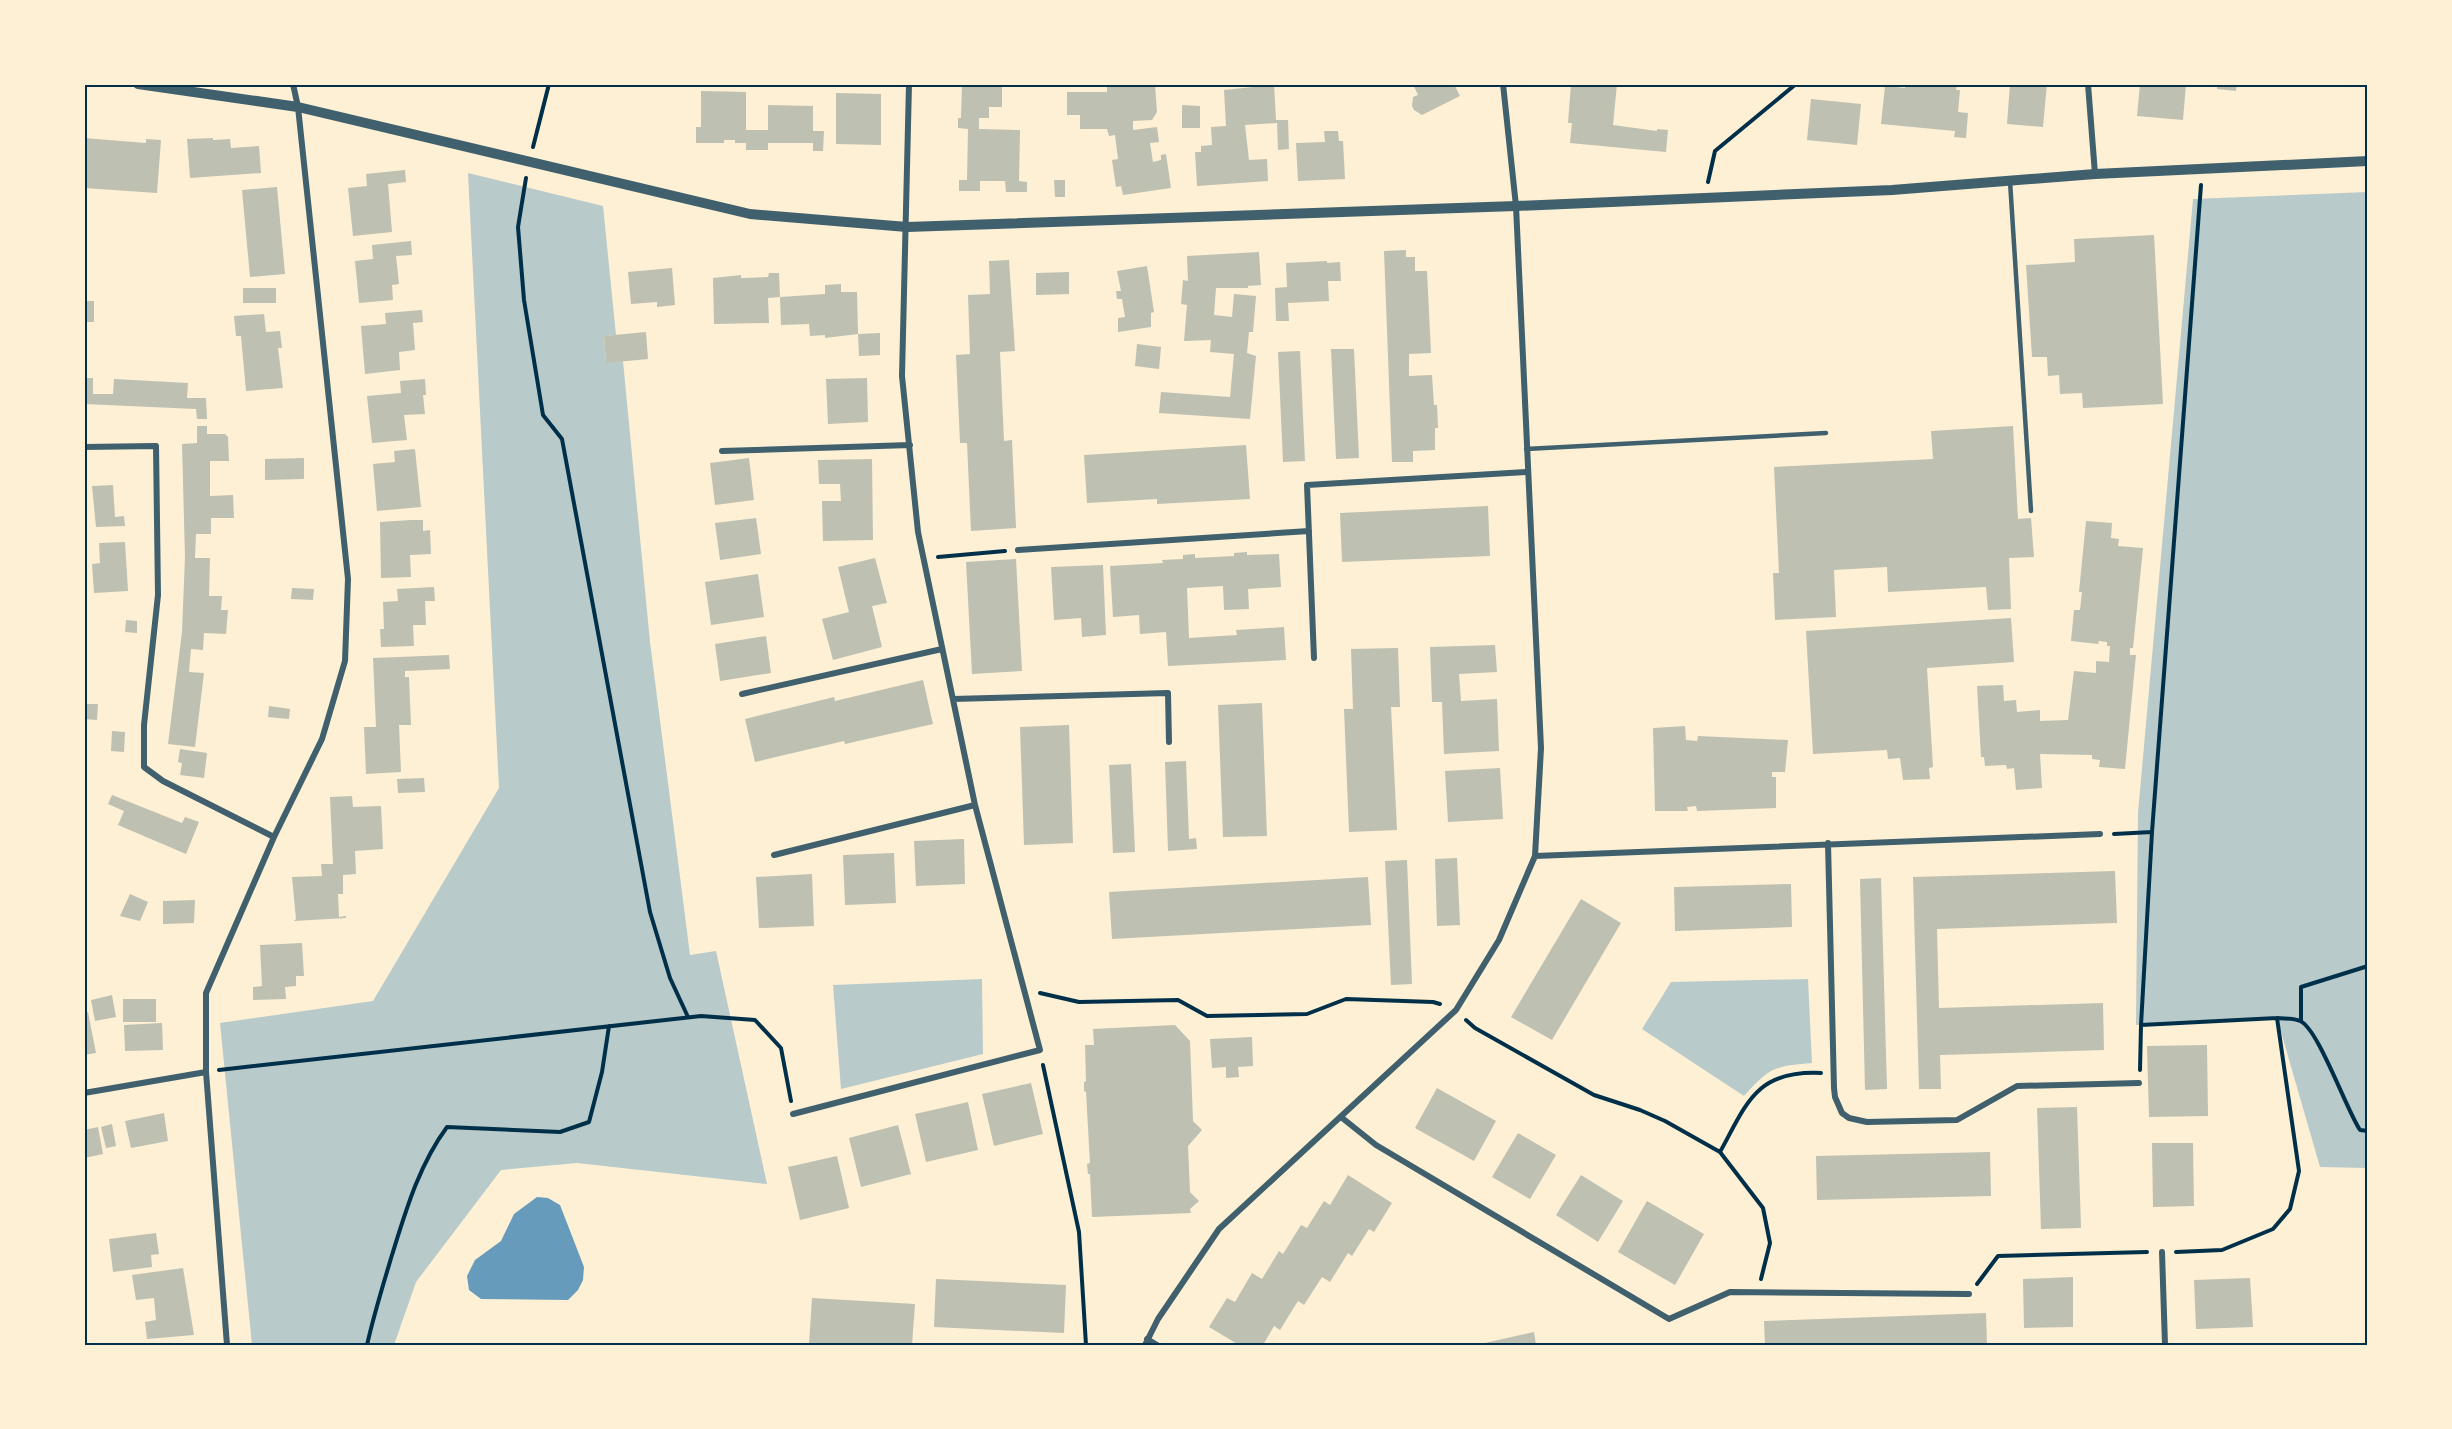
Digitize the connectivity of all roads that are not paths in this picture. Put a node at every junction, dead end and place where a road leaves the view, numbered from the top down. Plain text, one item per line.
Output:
1 (138, 84) edge
2 (144, 84) edge
3 (292, 84) edge
4 (909, 84) edge
5 (1503, 84) edge
6 (2088, 84) edge
7 (298, 107) junction
8 (2368, 161) edge
9 (2095, 174) junction
10 (2010, 181) junction
11 (1516, 206) junction
12 (907, 227) junction
13 (1826, 434) dead end
14 (910, 445) junction
15 (84, 447) edge
16 (1526, 449) junction
17 (722, 451) dead end
18 (1527, 472) junction
19 (2031, 511) dead end
20 (1309, 531) junction
21 (1018, 550) road end
22 (942, 649) junction
23 (1314, 658) dead end
24 (742, 694) dead end
25 (953, 699) junction
26 (1170, 742) dead end
27 (975, 805) junction
28 (2100, 834) road end
29 (274, 837) junction
30 (1828, 843) junction
31 (774, 855) dead end
32 (1535, 856) junction
33 (206, 1071) junction
34 (2139, 1083) road end
35 (84, 1093) edge
36 (793, 1114) road end
37 (1341, 1117) junction
38 (2162, 1252) road end
39 (1970, 1294) road end
40 (1146, 1342) edge
41 (227, 1345) edge
42 (1157, 1345) edge
43 (2165, 1345) edge

1 - 2 street
2 - 7 street
3 - 7 street
4 - 12 street
5 - 11 street
6 - 9 street
7 - 12 street
7 - 29 street
8 - 9 street
9 - 10 street
10 - 11 street
10 - 19 lane
11 - 12 street
11 - 16 street
12 - 14 street
13 - 16 lane
14 - 17 street
14 - 22 street
15 - 29 street
16 - 18 street
18 - 20 street
18 - 32 street
20 - 21 street
20 - 23 street
22 - 24 street
22 - 25 street
25 - 26 street
25 - 27 street
27 - 31 street
27 - 36 street
28 - 30 street
29 - 33 street
30 - 32 street
30 - 34 street
32 - 37 street
33 - 35 street
33 - 41 street
37 - 39 street
37 - 40 street
38 - 43 street
40 - 42 street

